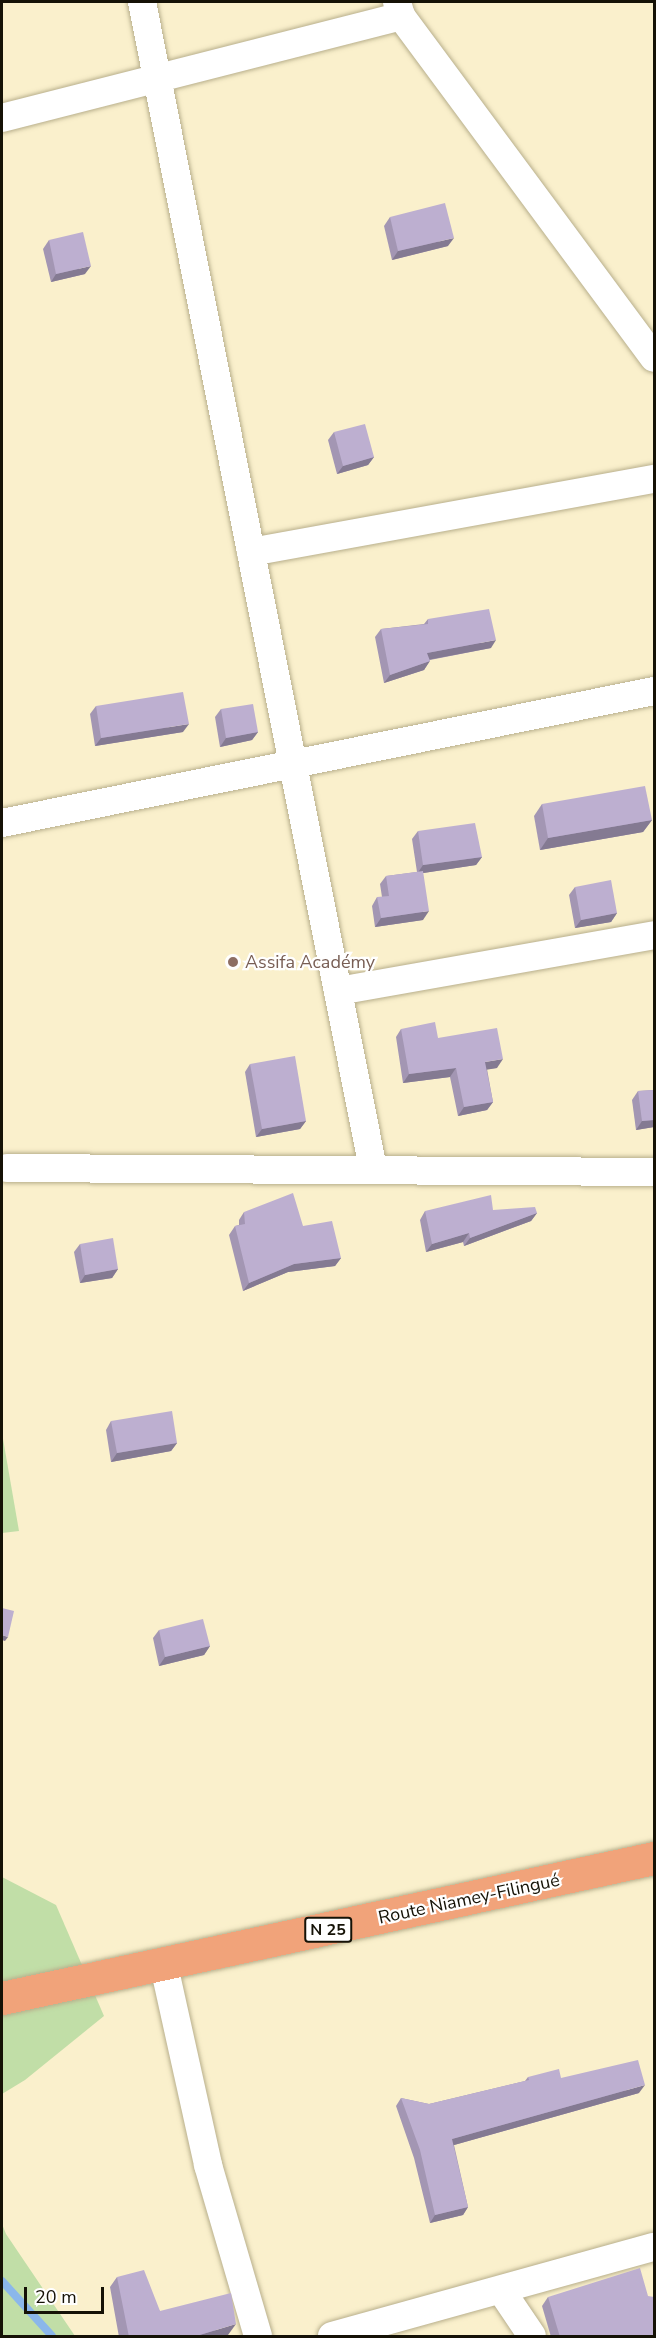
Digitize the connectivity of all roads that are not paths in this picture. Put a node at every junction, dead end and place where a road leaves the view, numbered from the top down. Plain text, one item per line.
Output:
1 (142, 2) edge
2 (399, 9) edge
3 (158, 79) junction
4 (2, 118) edge
5 (654, 358) edge
6 (654, 479) edge
7 (251, 552) junction
8 (654, 691) edge
9 (293, 764) junction
10 (2, 823) edge
11 (654, 935) edge
12 (338, 991) junction
13 (7, 1168) dead end
14 (373, 1170) junction
15 (654, 1172) edge
16 (654, 1858) edge
17 (164, 1966) junction
18 (2, 1998) edge
19 (654, 2247) edge
20 (501, 2290) junction
21 (258, 2337) edge
22 (332, 2337) edge
23 (532, 2337) edge

1 - 3 street
2 - 3 street
2 - 5 street
3 - 4 street
3 - 7 street
6 - 7 street
7 - 9 street
8 - 9 street
9 - 10 street
9 - 12 street
11 - 12 street
12 - 14 street
13 - 14 street
14 - 15 street
16 - 17 main road, Route Niamey-Filingué / N 25
17 - 18 main road, Route Niamey-Filingué / N 25
17 - 21 street
19 - 20 street
20 - 22 street
20 - 23 street

